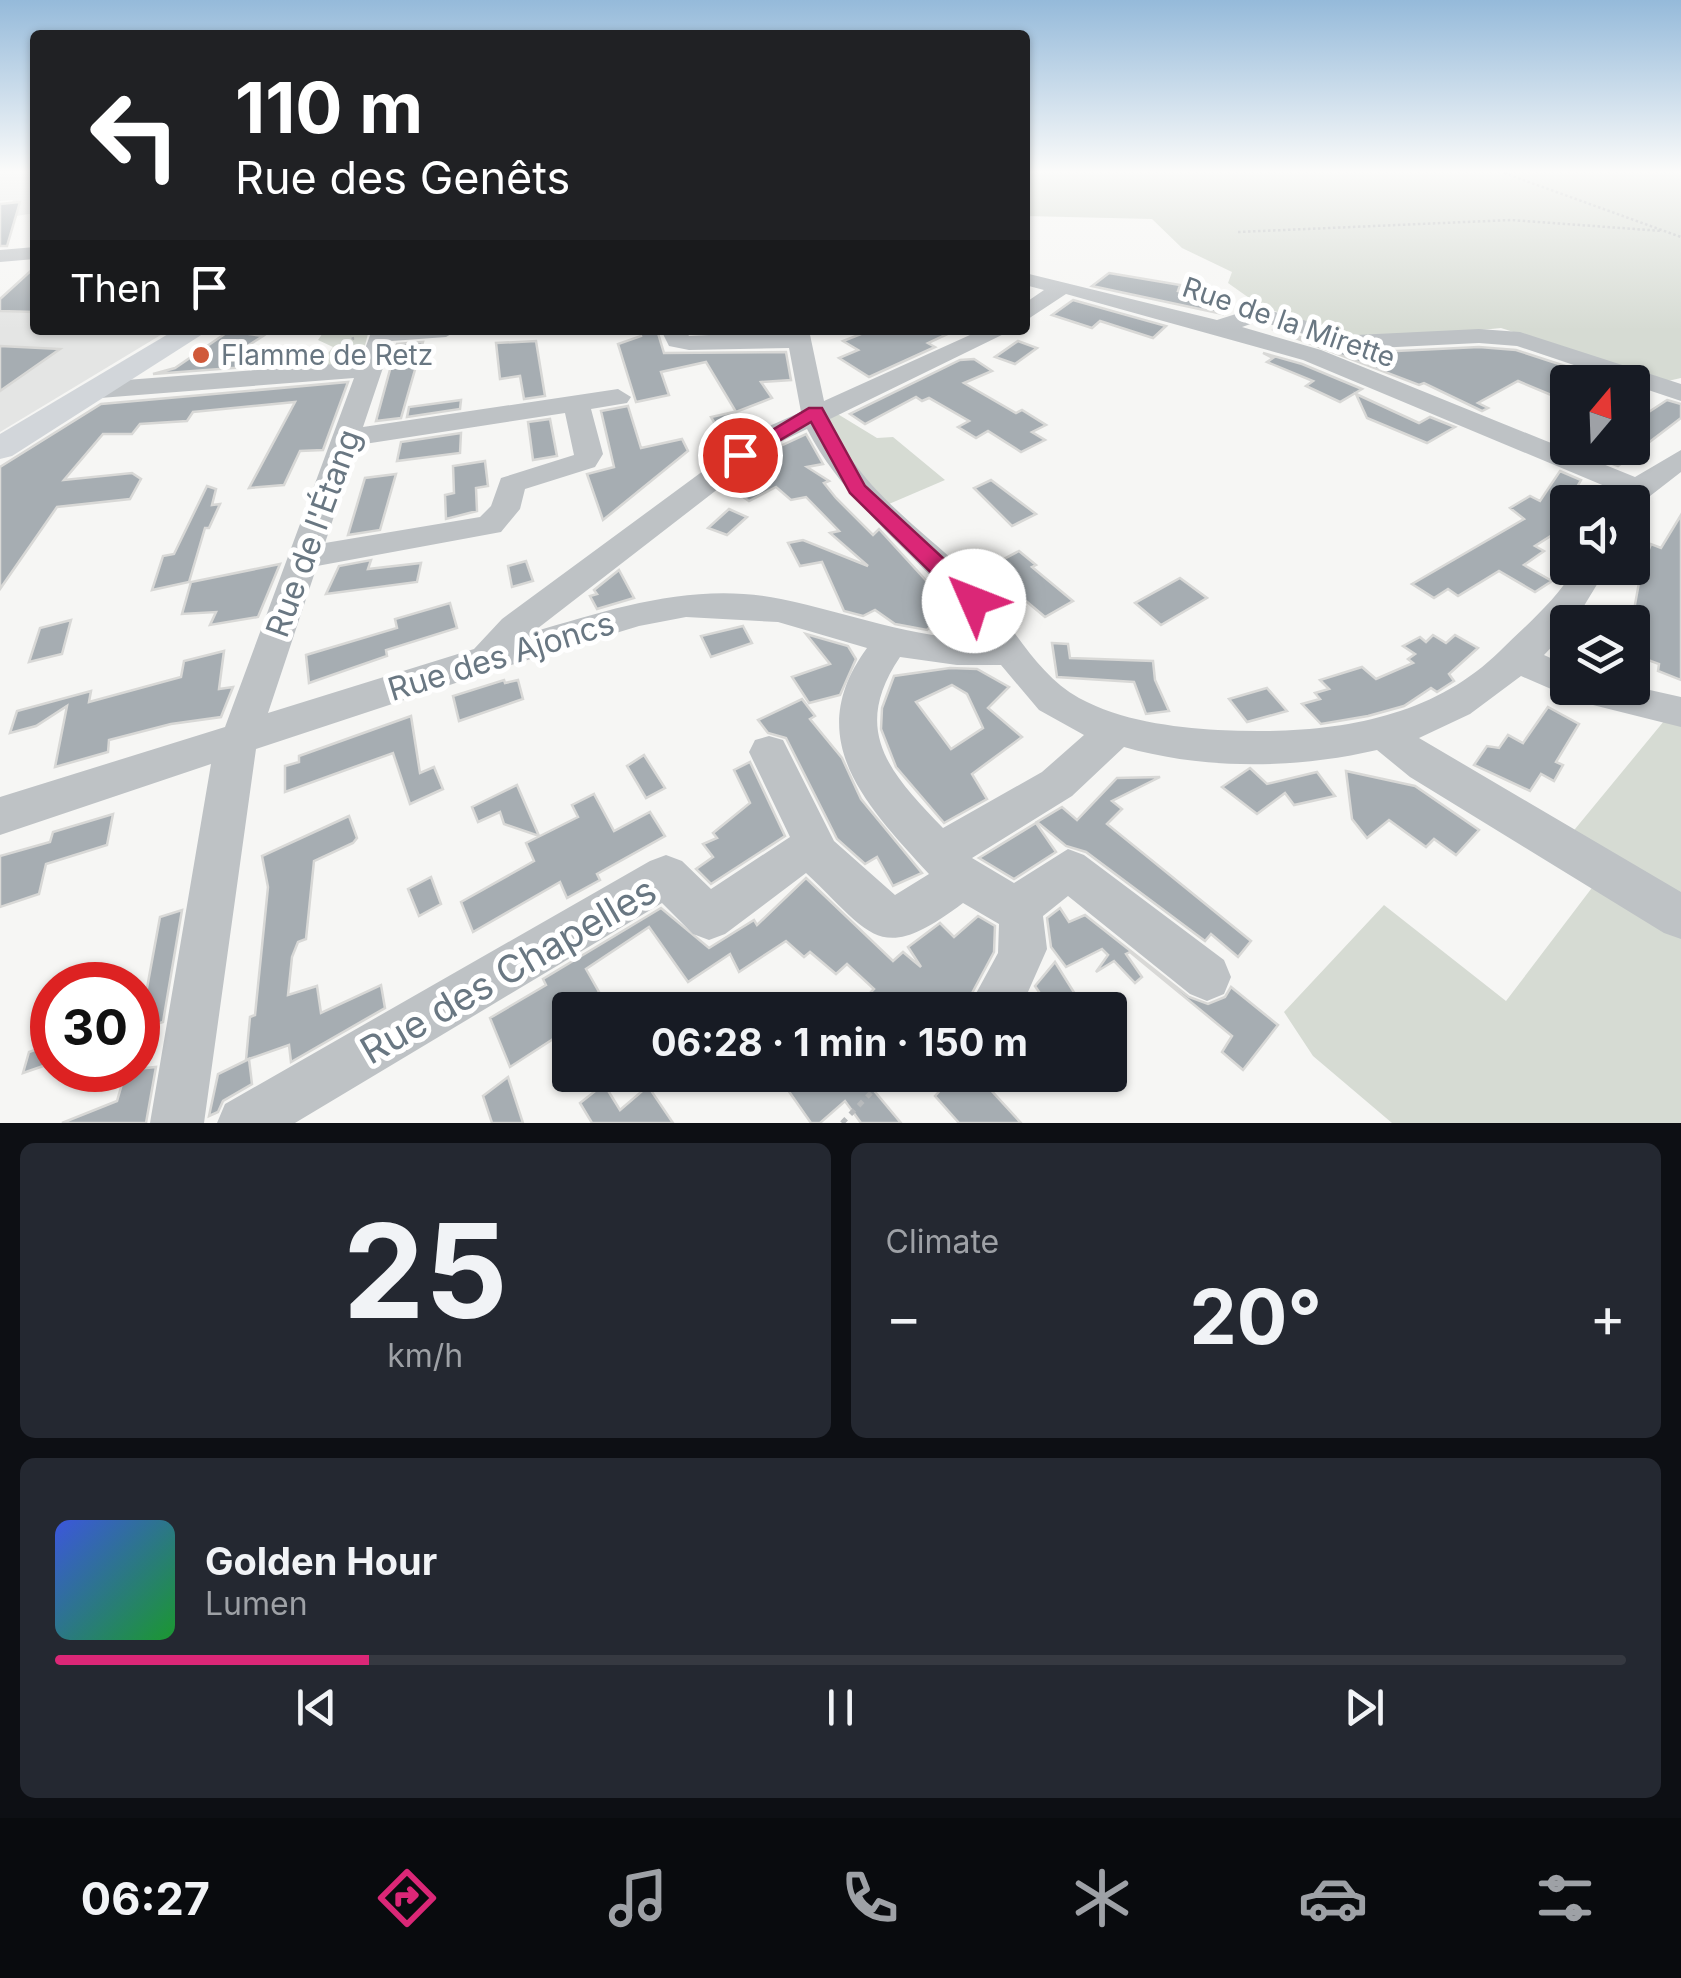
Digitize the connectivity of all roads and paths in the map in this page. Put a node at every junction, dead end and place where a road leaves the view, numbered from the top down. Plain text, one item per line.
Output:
1 (1313, 225) edge
2 (1585, 225) edge
3 (1647, 225) edge
4 (1662, 231) junction
5 (1238, 232) dead end
6 (1681, 237) edge
7 (30, 253) edge
8 (0, 256) edge
9 (1030, 280) edge
10 (1062, 287) junction
11 (1030, 310) edge
12 (1219, 327) junction
13 (187, 335) edge
14 (384, 335) edge
15 (675, 335) edge
16 (989, 335) edge
17 (798, 336) edge
18 (372, 369) junction
19 (100, 390) junction
20 (1681, 393) edge
21 (618, 397) dead end
22 (576, 402) junction
23 (815, 412) junction
24 (346, 438) junction
25 (0, 449) edge
26 (1681, 459) edge
27 (1607, 485) edge
28 (1647, 485) edge
29 (303, 558) junction
30 (1582, 585) edge
31 (891, 642) junction
32 (1014, 652) junction
33 (1515, 658) junction
34 (485, 659) junction
35 (1550, 675) edge
36 (1650, 705) edge
37 (1681, 712) edge
38 (1115, 731) junction
39 (1384, 732) junction
40 (243, 738) junction
41 (769, 752) dead end
42 (0, 816) edge
43 (813, 851) junction
44 (950, 866) junction
45 (1016, 909) junction
46 (1680, 917) edge
47 (1207, 976) dead end
48 (1002, 992) edge
49 (872, 1092) edge
50 (177, 1123) edge
51 (244, 1123) edge
52 (842, 1123) edge

1 - 5 path
2 - 4 path
3 - 4 path
4 - 6 path
7 - 8 street
9 - 10 street, Rue de la Mirette
10 - 11 street
10 - 12 street, Rue de la Mirette
12 - 20 street
12 - 27 street, Rue de la Mirette
13 - 19 main road
14 - 18 street, Rue de l'Étang
15 - 17 street
16 - 23 street
17 - 23 street
18 - 19 street
18 - 24 street, Rue de l'Étang
19 - 25 main road
21 - 22 street
22 - 24 street
22 - 29 street
23 - 32 street
23 - 34 street
24 - 29 street, Rue de l'Étang
26 - 28 street
29 - 40 street, Rue de l'Étang
30 - 33 street
31 - 32 street, Rue des Ajoncs
31 - 34 street, Rue des Ajoncs
31 - 44 street
32 - 38 street
33 - 35 street
33 - 39 street
34 - 40 street, Rue des Ajoncs
36 - 37 street
38 - 39 street
38 - 44 street
39 - 46 street
40 - 42 street, Rue des Ajoncs
40 - 50 street, Rue de l'Étang
41 - 43 street
43 - 44 street
43 - 51 street, Rue des Chapelles
44 - 45 street
45 - 47 street
45 - 48 street
49 - 52 path

